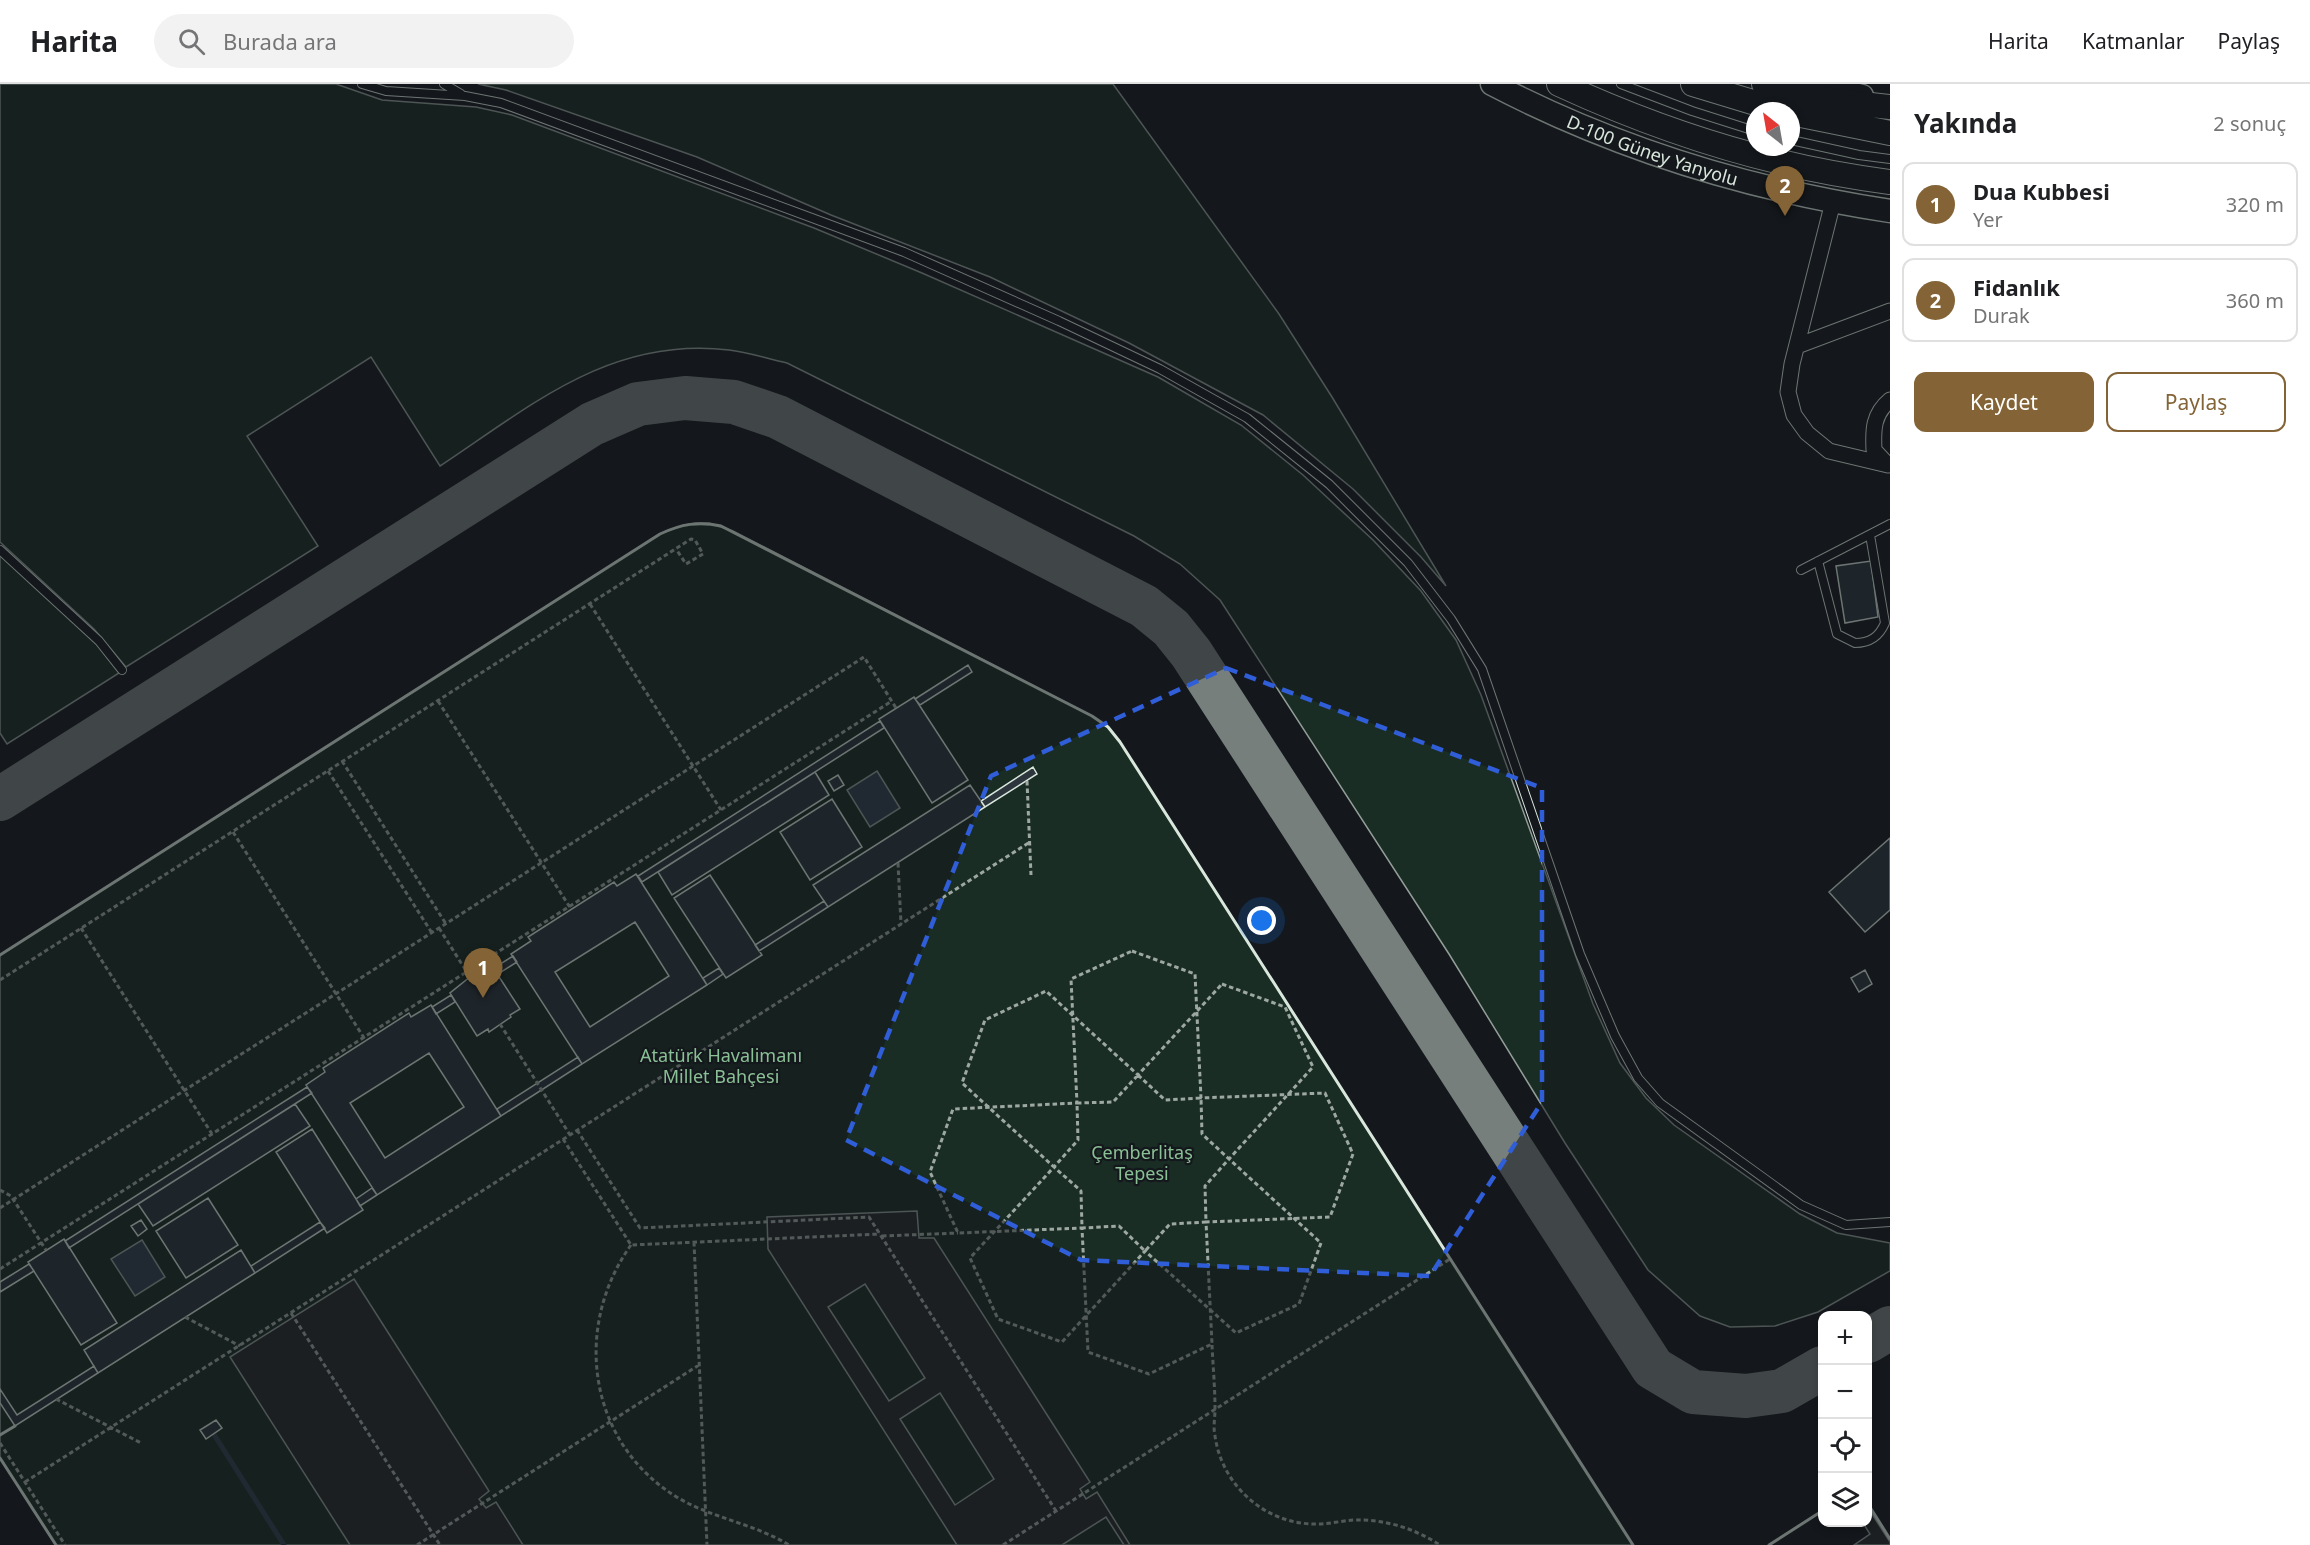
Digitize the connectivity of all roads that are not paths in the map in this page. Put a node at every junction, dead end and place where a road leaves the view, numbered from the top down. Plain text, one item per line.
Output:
1 (362, 84) edge
2 (444, 84) edge
3 (1492, 84) edge
4 (1559, 84) edge
5 (1621, 84) edge
6 (1693, 84) edge
7 (1764, 84) edge
8 (1817, 84) edge
9 (465, 96) junction
10 (1752, 102) edge
11 (1890, 102) edge
12 (1890, 107) edge
13 (1800, 115) edge
14 (1746, 128) edge
15 (1890, 133) edge
16 (1800, 142) edge
17 (1890, 159) edge
18 (1890, 182) edge
19 (1833, 202) junction
20 (1890, 211) edge
21 (1890, 311) edge
22 (1797, 346) junction
23 (1890, 400) edge
24 (1889, 465) edge
25 (1890, 524) edge
26 (1870, 535) junction
27 (0, 550) edge
28 (1818, 561) junction
29 (1801, 570) dead end
30 (122, 670) dead end
31 (1890, 1222) edge

1 - 9 lane
2 - 9 lane
3 - 19 main road, D-100 Güney Yanyolu
4 - 18 highway
5 - 14 lane
6 - 10 highway
7 - 12 highway
8 - 11 main road
9 - 31 lane
13 - 15 highway
16 - 17 lane
19 - 20 main road, D-100 Güney Yanyolu
19 - 22 street
21 - 22 street
22 - 24 street
23 - 24 street
25 - 26 lane
26 - 28 lane
26 - 28 lane
27 - 30 lane
28 - 29 lane

